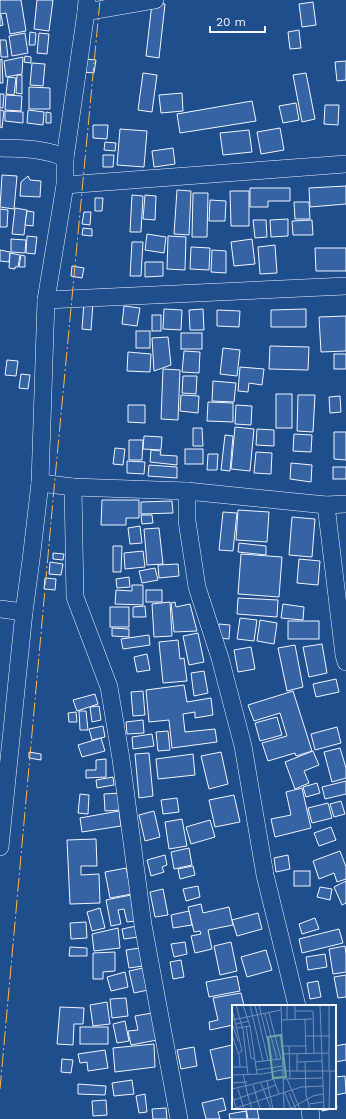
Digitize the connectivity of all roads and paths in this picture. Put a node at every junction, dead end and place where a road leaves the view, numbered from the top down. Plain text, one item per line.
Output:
1 (155, 0) edge
2 (87, 6) edge
3 (0, 148) edge
4 (65, 158) junction
5 (346, 164) edge
6 (65, 185) junction
7 (346, 286) edge
8 (46, 300) junction
9 (40, 483) junction
10 (73, 487) junction
11 (187, 491) junction
12 (346, 504) edge
13 (326, 505) junction
14 (0, 609) edge
15 (24, 612) junction
16 (346, 662) edge
17 (2, 815) edge
18 (0, 847) edge
19 (297, 1005) edge
20 (310, 1109) edge
21 (179, 1119) edge
22 (312, 1119) edge

1 - 2 street
2 - 4 street
3 - 4 street
4 - 6 street
5 - 6 street
6 - 8 street
7 - 8 street
8 - 9 street
9 - 10 street
9 - 15 street
10 - 11 street
10 - 21 street
11 - 13 street
11 - 19 street
12 - 13 street
13 - 16 street
14 - 15 street
15 - 17 street
17 - 18 street
20 - 22 street

